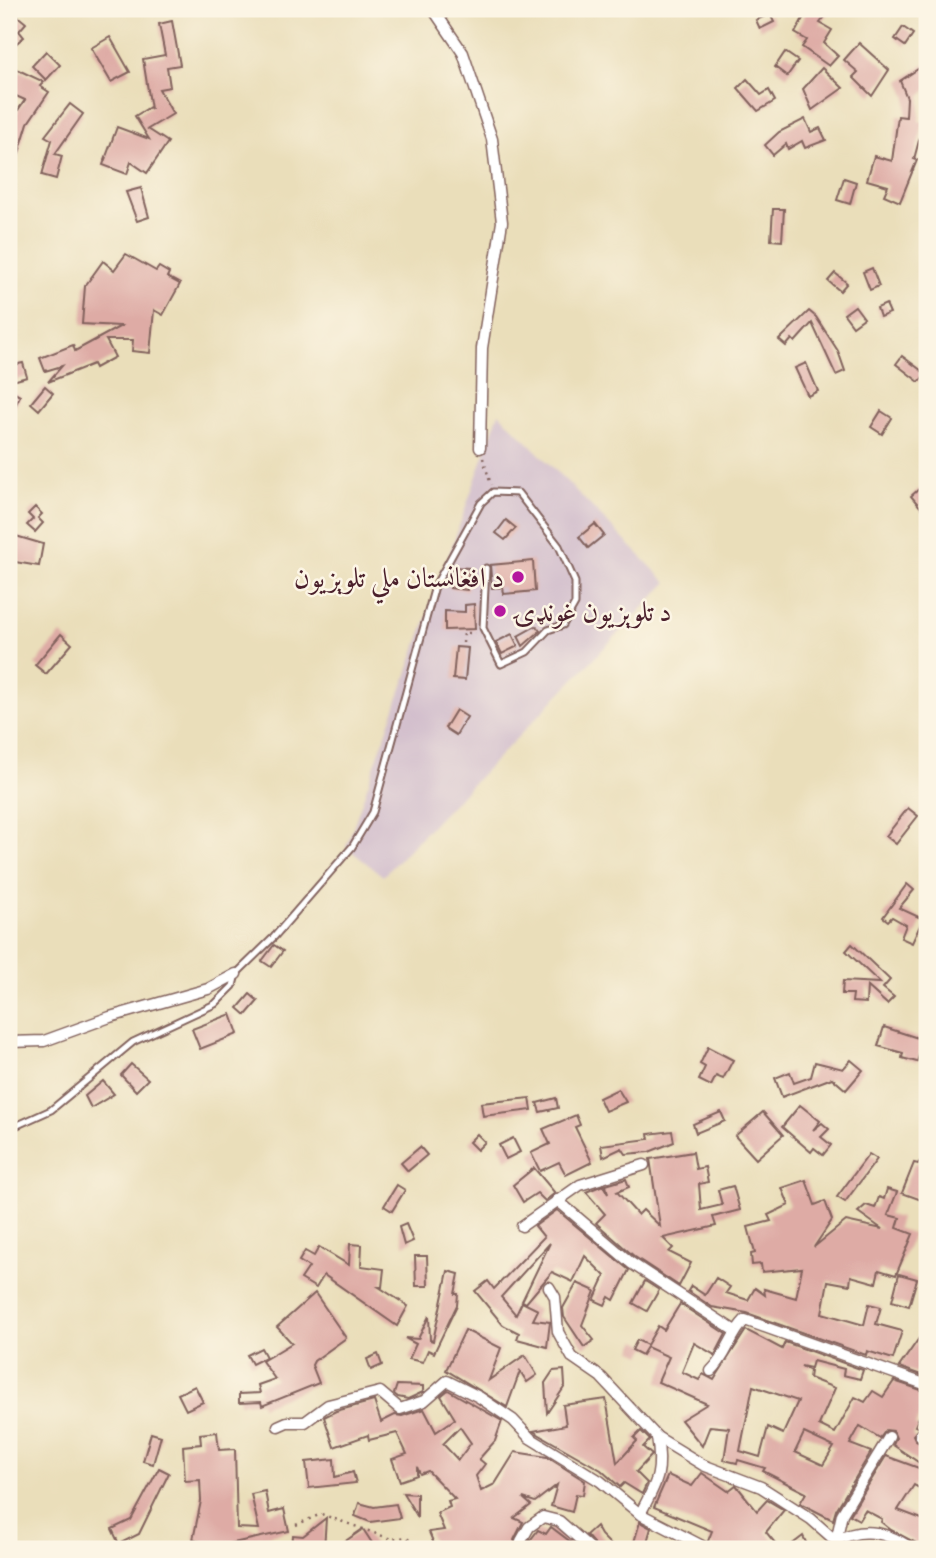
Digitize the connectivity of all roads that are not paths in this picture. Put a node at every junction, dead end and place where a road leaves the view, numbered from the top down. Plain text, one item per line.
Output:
1 (433, 9) edge
2 (480, 448) road end
3 (486, 568) dead end
4 (236, 974) junction
5 (9, 1042) edge
6 (9, 1129) edge
7 (644, 1165) dead end
8 (557, 1200) junction
9 (523, 1226) dead end
10 (549, 1287) dead end
11 (735, 1331) junction
12 (711, 1371) dead end
13 (927, 1385) edge
14 (278, 1426) dead end
15 (657, 1437) junction
16 (889, 1437) dead end
17 (640, 1514) junction
18 (522, 1541) dead end
19 (836, 1541) junction
20 (591, 1549) edge
21 (708, 1549) edge
22 (912, 1549) edge

1 - 2 street
3 - 4 lane
4 - 5 street
4 - 6 lane
7 - 8 street
8 - 9 street
8 - 11 street
10 - 15 street
11 - 12 street
11 - 13 street
14 - 17 street
15 - 17 street
15 - 19 street
16 - 19 street
17 - 21 street
18 - 20 street
19 - 22 street

